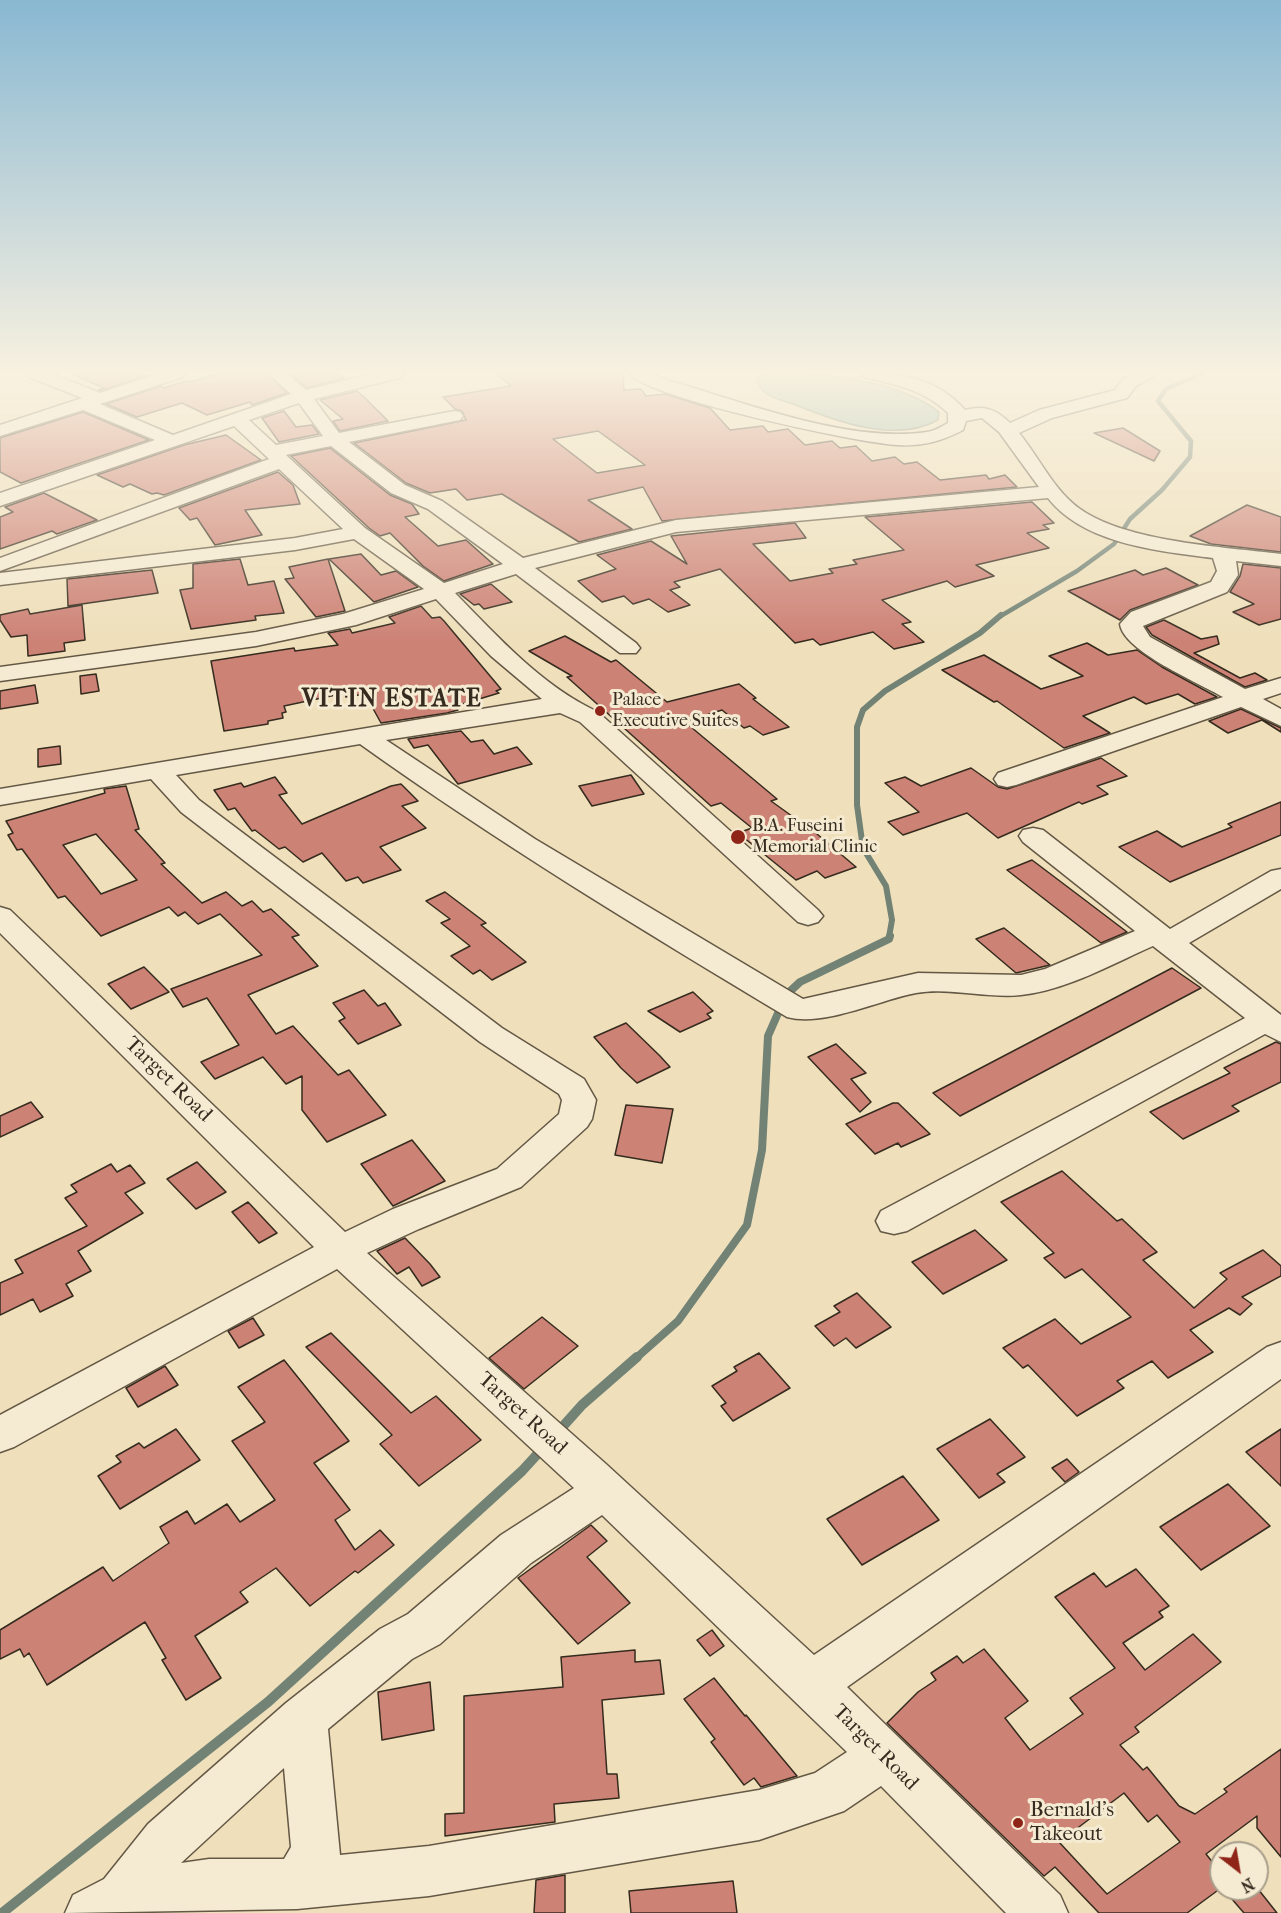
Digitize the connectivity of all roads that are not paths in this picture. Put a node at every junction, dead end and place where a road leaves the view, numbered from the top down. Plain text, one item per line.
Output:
1 (107, 462) edge
2 (262, 462) edge
3 (281, 462) edge
4 (364, 462) edge
5 (1030, 462) edge
6 (1052, 492) junction
7 (0, 500) edge
8 (358, 532) junction
9 (1222, 553) junction
10 (1281, 560) edge
11 (0, 565) edge
12 (521, 565) junction
13 (0, 579) edge
14 (440, 590) junction
15 (628, 648) dead end
16 (0, 675) edge
17 (1281, 685) edge
18 (1244, 698) junction
19 (563, 705) junction
20 (1281, 719) edge
21 (366, 737) junction
22 (158, 771) junction
23 (1007, 779) dead end
24 (0, 797) edge
25 (1033, 836) dead end
26 (1281, 877) edge
27 (0, 916) edge
28 (808, 916) dead end
29 (1163, 937) junction
30 (1273, 1026) edge
31 (894, 1221) dead end
32 (340, 1250) junction
33 (1281, 1358) edge
34 (0, 1435) edge
35 (598, 1483) junction
36 (812, 1684) junction
37 (303, 1719) junction
38 (883, 1757) junction
39 (297, 1884) junction
40 (108, 1908) edge
41 (1042, 1913) edge

1 - 7 street
2 - 11 street
3 - 8 street
4 - 12 street
5 - 6 street
6 - 9 street
6 - 12 street
8 - 13 street
8 - 14 street
9 - 10 street
9 - 18 street
12 - 14 street
12 - 15 street
14 - 16 street
14 - 19 street
17 - 18 street
18 - 20 street
18 - 23 street
19 - 21 street
19 - 28 street
21 - 22 street
21 - 29 street
22 - 24 street
22 - 32 street
25 - 29 street
26 - 29 street
27 - 32 street, Target Road
29 - 30 street
30 - 31 street
32 - 34 street
32 - 35 street, Target Road
33 - 36 street
35 - 36 street, Target Road
35 - 37 street
36 - 38 street, Target Road
37 - 39 street
37 - 40 street
38 - 39 street
38 - 41 street, Target Road
39 - 40 street

